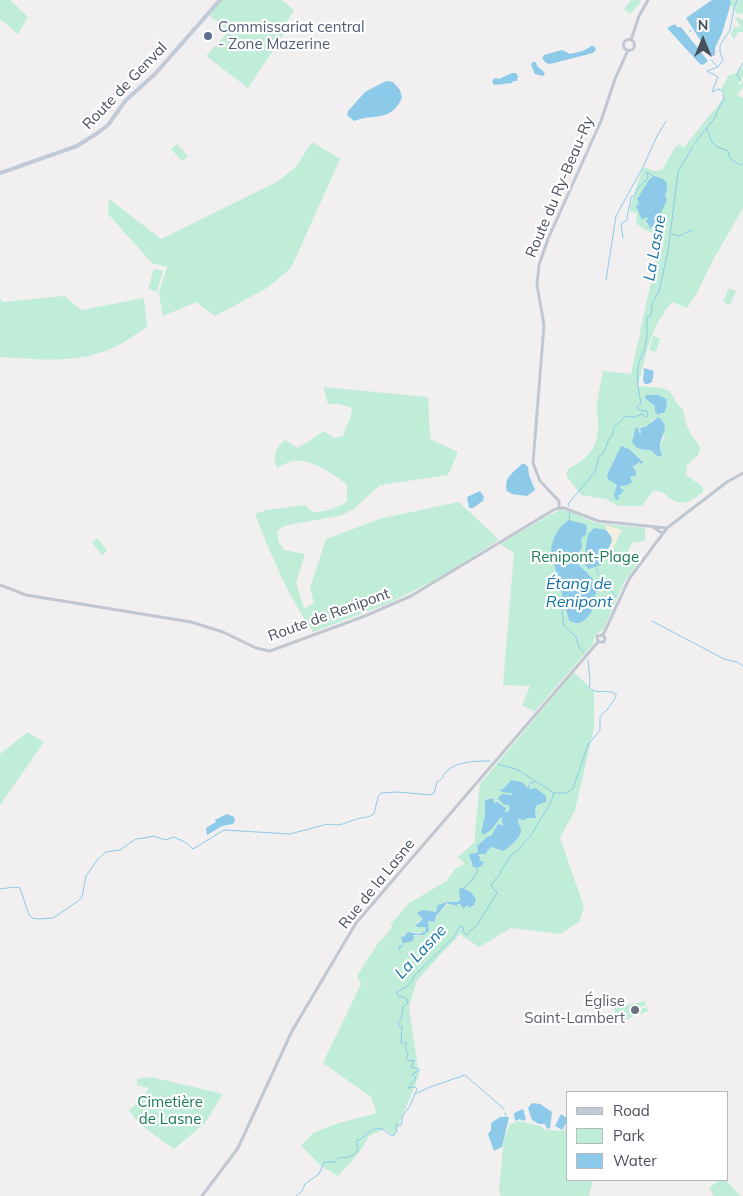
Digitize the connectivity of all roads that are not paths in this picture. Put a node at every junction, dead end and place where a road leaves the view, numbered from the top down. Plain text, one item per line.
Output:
1 (220, 0) edge
2 (648, 0) edge
3 (631, 40) junction
4 (628, 50) junction
5 (0, 173) edge
6 (743, 473) edge
7 (559, 508) junction
8 (651, 526) junction
9 (667, 528) junction
10 (662, 533) junction
11 (0, 585) edge
12 (202, 1196) edge

1 - 5 main road, Route de Genval
2 - 3 street
3 - 4 street
3 - 4 street
4 - 7 street, Route du Ry-Beau-Ry
6 - 9 street
7 - 8 street
7 - 11 street, Route de Renipont
8 - 9 street
8 - 10 street
9 - 10 street
10 - 12 street, Rue de la Lasne

